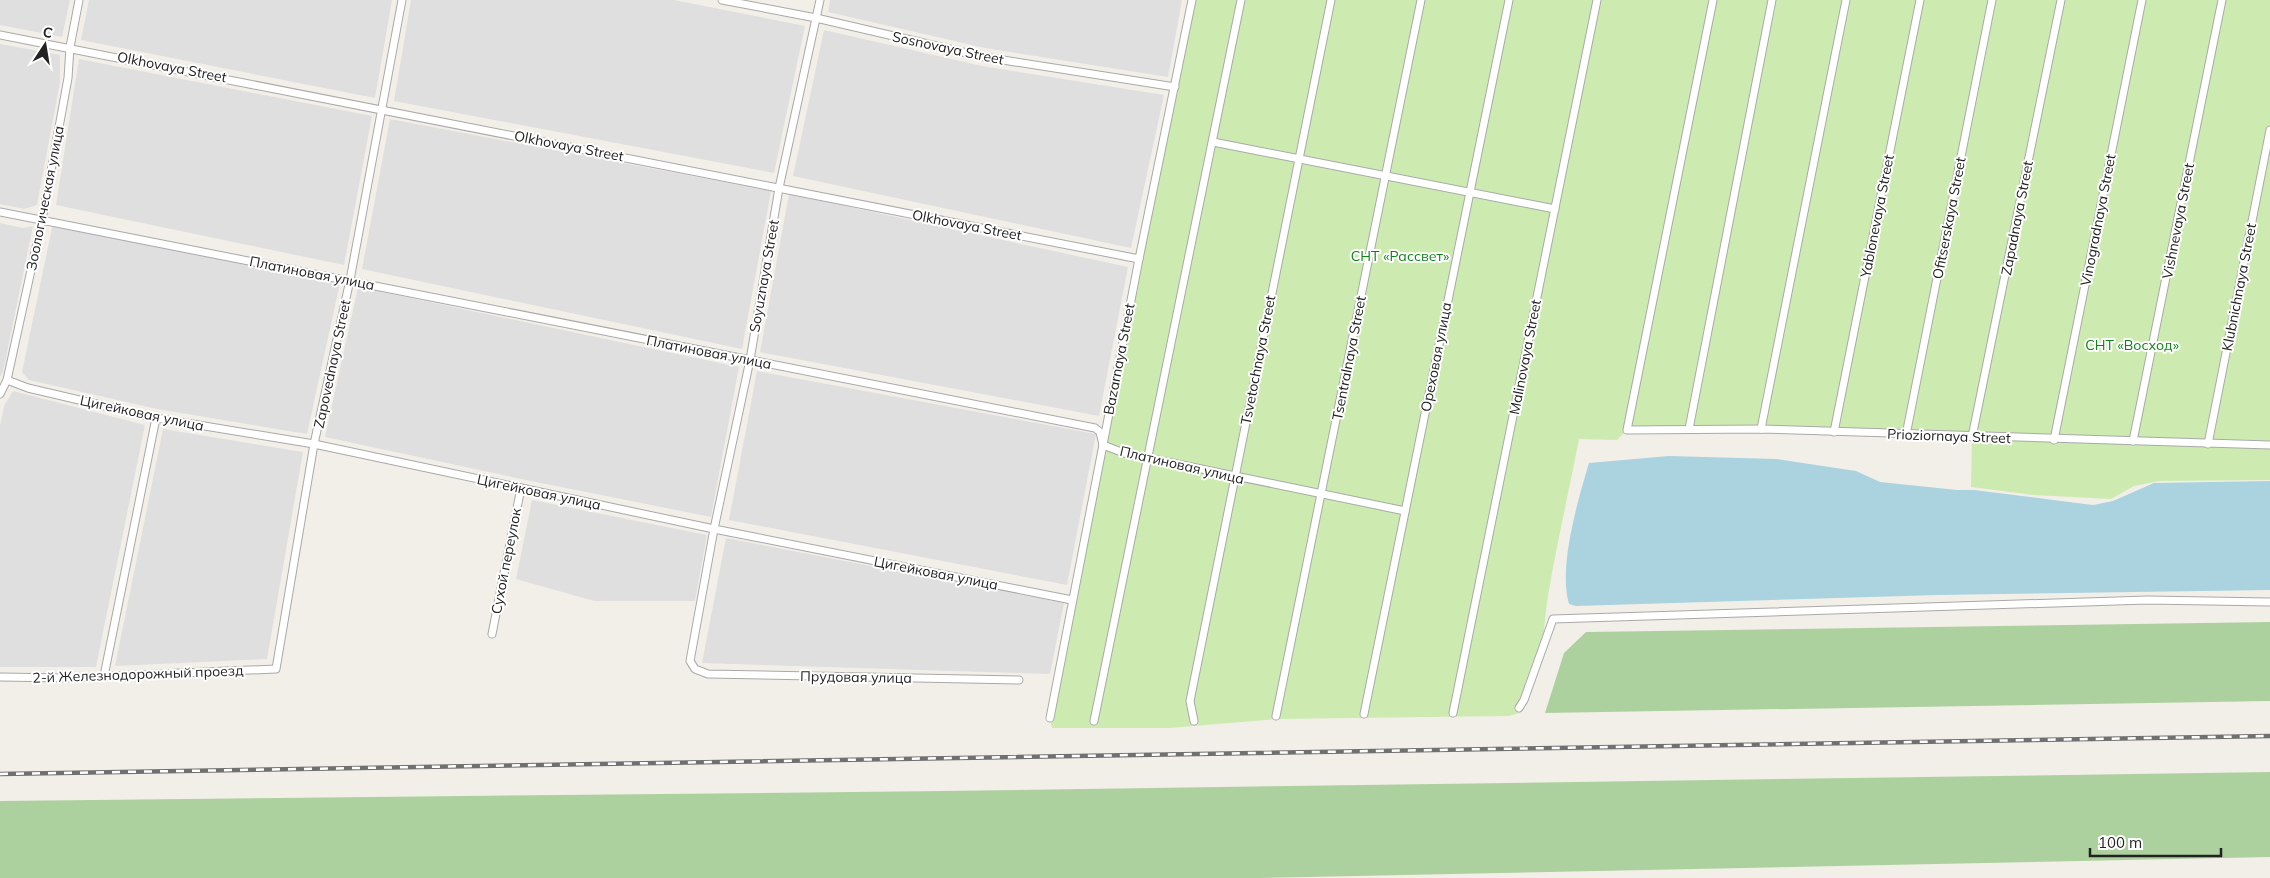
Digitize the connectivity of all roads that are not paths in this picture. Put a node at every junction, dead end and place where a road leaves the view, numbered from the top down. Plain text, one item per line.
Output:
1 (79, 0) edge
2 (402, 0) edge
3 (722, 0) edge
4 (820, 0) edge
5 (1192, 0) edge
6 (1242, 0) edge
7 (1331, 0) edge
8 (1422, 0) edge
9 (1509, 0) edge
10 (1597, 0) edge
11 (1712, 0) edge
12 (1772, 0) edge
13 (1846, 0) edge
14 (1920, 0) edge
15 (1992, 0) edge
16 (2061, 0) edge
17 (2142, 0) edge
18 (2222, 0) edge
19 (816, 18) junction
20 (0, 35) edge
21 (70, 47) junction
22 (1175, 88) junction
23 (383, 109) junction
24 (2270, 130) edge
25 (1213, 142) junction
26 (1299, 159) junction
27 (1386, 175) junction
28 (780, 188) junction
29 (1470, 192) junction
30 (1556, 209) junction
31 (0, 212) edge
32 (42, 220) junction
33 (1139, 259) junction
34 (350, 280) junction
35 (750, 360) junction
36 (7, 380) junction
37 (0, 394) edge
38 (156, 418) junction
39 (1689, 429) junction
40 (1761, 429) junction
41 (1834, 432) junction
42 (1906, 435) junction
43 (1972, 437) junction
44 (2054, 440) junction
45 (2133, 442) junction
46 (314, 444) junction
47 (2208, 444) junction
48 (1103, 445) junction
49 (2270, 445) edge
50 (1148, 458) junction
51 (1234, 477) junction
52 (521, 488) junction
53 (1321, 494) junction
54 (1405, 511) junction
55 (714, 529) junction
56 (1072, 600) junction
57 (2270, 602) edge
58 (492, 634) dead end
59 (695, 668) joint
60 (276, 670) joint
61 (104, 676) junction
62 (0, 677) edge
63 (1019, 680) dead end
64 (1519, 708) dead end
65 (1453, 713) dead end
66 (1364, 714) dead end
67 (1276, 716) dead end
68 (1050, 718) dead end
69 (1194, 720) dead end
70 (1094, 721) dead end

1 - 21 street, Зоологическая улица
2 - 23 street, Zapovednaya Street
3 - 19 street, Sosnovaya Street
4 - 19 street, Soyuznaya Street
5 - 22 street, Bazarnaya Street
6 - 25 street
7 - 26 street, Tsvetochnaya Street
8 - 27 street, Tsentralnaya Street
9 - 29 street, Ореховая улица
10 - 30 street, Malinovaya Street
11 - 39 street, Prioziornaya Street
12 - 39 street
13 - 40 street
14 - 41 street, Yablonevaya Street
15 - 42 street, Ofitserskaya Street
16 - 43 street, Zapadnaya Street
17 - 44 street, Vinogradnaya Street
18 - 45 street, Vishnevaya Street
19 - 22 street, Sosnovaya Street
19 - 28 street, Soyuznaya Street
20 - 21 street, Olkhovaya Street
21 - 23 street, Olkhovaya Street
21 - 32 street, Зоологическая улица
22 - 33 street, Bazarnaya Street
23 - 28 street, Olkhovaya Street
23 - 34 street, Zapovednaya Street
24 - 47 street, Klubnichnaya Street
25 - 26 street
25 - 50 street
26 - 27 street
26 - 51 street, Tsvetochnaya Street
27 - 29 street
27 - 53 street, Tsentralnaya Street
28 - 33 street, Olkhovaya Street
28 - 35 street, Soyuznaya Street
29 - 30 street
29 - 54 street, Ореховая улица
30 - 65 street, Malinovaya Street
31 - 32 street, Платиновая улица
32 - 34 street, Платиновая улица
32 - 36 street, Зоологическая улица
33 - 48 street, Bazarnaya Street
34 - 35 street, Платиновая улица
34 - 46 street, Zapovednaya Street
35 - 48 street, Платиновая улица
35 - 55 street, Soyuznaya Street
36 - 37 street, Зоологическая улица
36 - 38 street, Цигейковая улица
38 - 46 street, Цигейковая улица
38 - 61 street
39 - 40 street, Prioziornaya Street
40 - 41 street, Prioziornaya Street
41 - 42 street, Prioziornaya Street
42 - 43 street, Prioziornaya Street
43 - 44 street, Prioziornaya Street
44 - 45 street, Prioziornaya Street
45 - 47 street, Prioziornaya Street
46 - 52 street, Цигейковая улица
46 - 60 street, Zapovednaya Street
47 - 49 street, Prioziornaya Street
48 - 50 street, Платиновая улица
48 - 56 street, Bazarnaya Street
50 - 51 street, Платиновая улица
50 - 70 street
51 - 53 street, Платиновая улица
51 - 69 street, Tsvetochnaya Street
52 - 55 street, Цигейковая улица
52 - 58 street, Сухой переулок
53 - 54 street, Платиновая улица
53 - 67 street, Tsentralnaya Street
54 - 66 street, Ореховая улица
55 - 56 street, Цигейковая улица
55 - 59 street, Soyuznaya Street
56 - 68 street, Bazarnaya Street
57 - 64 street
59 - 63 street, Прудовая улица
60 - 61 street, 2-й Железнодорожный проезд
61 - 62 street, 2-й Железнодорожный проезд

